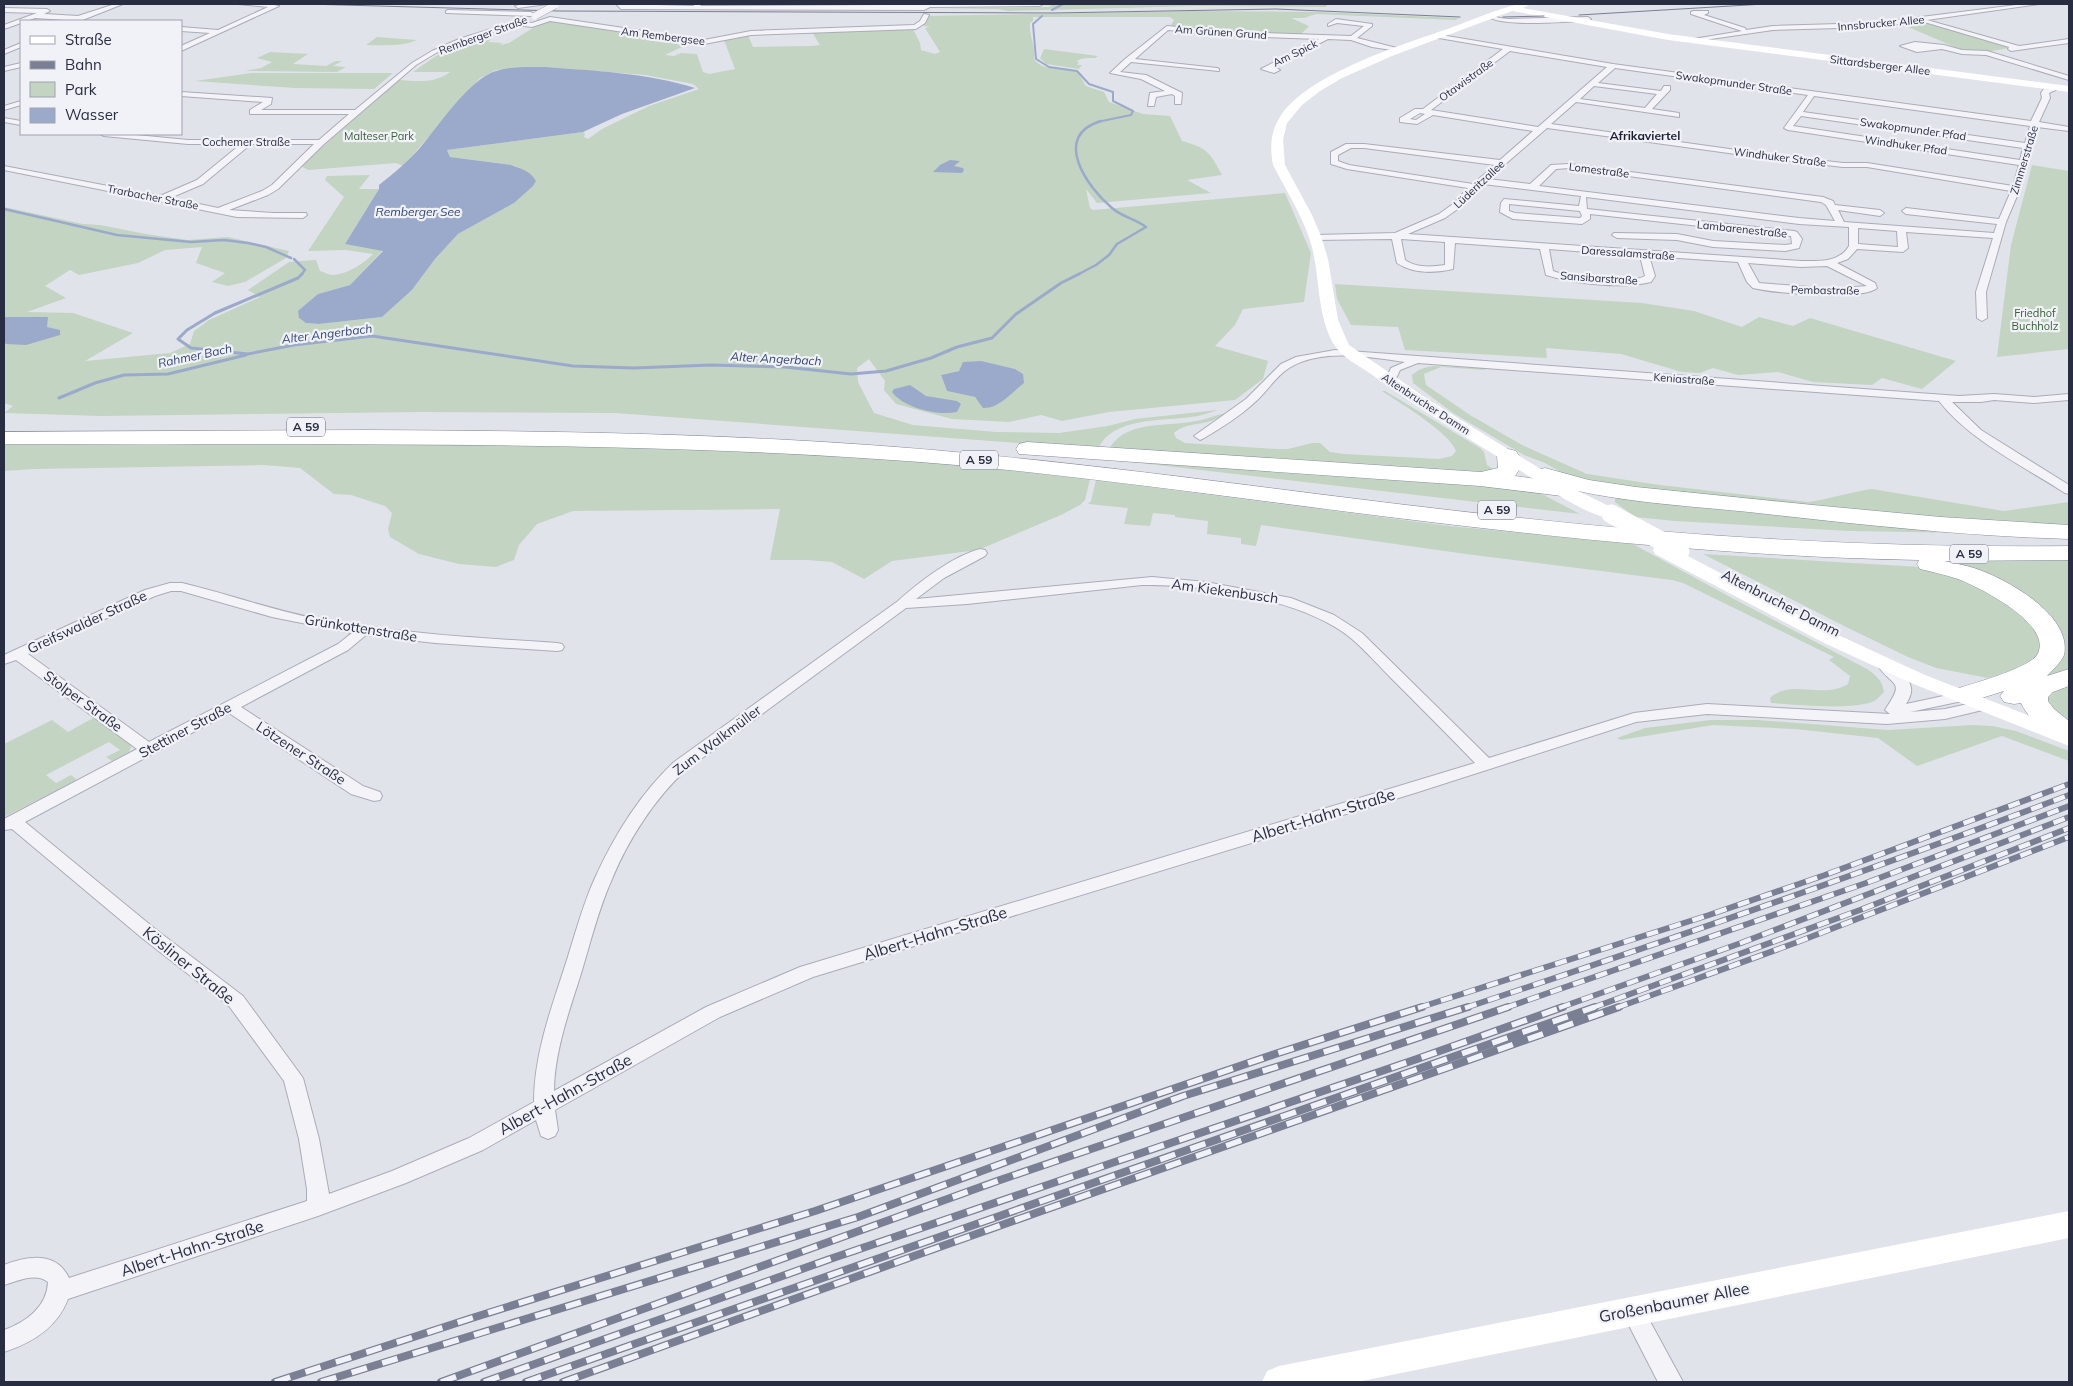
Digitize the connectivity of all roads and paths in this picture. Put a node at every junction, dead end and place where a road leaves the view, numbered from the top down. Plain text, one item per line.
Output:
1 (16, 4) edge
2 (120, 4) edge
3 (241, 4) edge
4 (544, 4) edge
5 (556, 4) edge
6 (619, 4) edge
7 (928, 4) edge
8 (1040, 4) edge
9 (1494, 4) edge
10 (1537, 4) edge
11 (2036, 4) edge
12 (485, 5) dead end
13 (1513, 5) edge
14 (645, 6) edge
15 (670, 6) edge
16 (697, 6) edge
17 (723, 6) edge
18 (748, 6) edge
19 (771, 6) edge
20 (795, 6) edge
21 (829, 6) edge
22 (857, 6) edge
23 (886, 6) edge
24 (4, 9) edge
25 (448, 12) dead end
26 (926, 15) dead end
27 (1549, 15) junction
28 (1698, 15) dead end
29 (34, 16) junction
30 (1490, 16) junction
31 (78, 19) edge
32 (550, 19) junction
33 (1574, 19) junction
34 (1588, 19) junction
35 (23, 20) edge
36 (1918, 20) junction
37 (20, 21) edge
38 (515, 23) junction
39 (1330, 26) dead end
40 (4, 27) edge
41 (182, 29) edge
42 (1454, 29) junction
43 (1747, 31) junction
44 (223, 32) junction
45 (1725, 34) junction
46 (1436, 36) junction
47 (1327, 38) junction
48 (1352, 38) junction
49 (1690, 40) junction
50 (2069, 41) edge
51 (1706, 42) junction
52 (20, 45) edge
53 (1944, 48) dead end
54 (2019, 48) junction
55 (1398, 49) junction
56 (1508, 49) junction
57 (182, 50) edge
58 (4, 53) edge
59 (1987, 53) junction
60 (20, 55) edge
61 (1127, 60) junction
62 (20, 65) edge
63 (1613, 66) junction
64 (1268, 67) dead end
65 (4, 69) edge
66 (1217, 70) dead end
67 (2069, 79) edge
68 (1593, 84) junction
69 (2056, 88) junction
70 (2069, 90) edge
71 (1173, 92) junction
72 (182, 94) edge
73 (1812, 94) junction
74 (1574, 100) junction
75 (1178, 102) dead end
76 (20, 103) edge
77 (1151, 104) dead end
78 (4, 108) edge
79 (1647, 111) junction
80 (357, 112) junction
81 (1427, 112) joint
82 (1798, 113) junction
83 (1676, 115) dead end
84 (4, 120) edge
85 (20, 123) edge
86 (2034, 124) junction
87 (1542, 127) junction
88 (2069, 129) edge
89 (114, 135) edge
90 (150, 135) edge
91 (142, 138) junction
92 (249, 142) junction
93 (321, 142) junction
94 (2028, 146) junction
95 (1872, 153) junction
96 (1377, 154) junction
97 (1410, 158) junction
98 (1501, 163) junction
99 (2024, 163) junction
100 (4, 168) edge
101 (1366, 170) junction
102 (1400, 174) junction
103 (1645, 176) junction
104 (1479, 184) junction
105 (1531, 188) junction
106 (1740, 189) junction
107 (2016, 189) junction
108 (1584, 194) junction
109 (160, 199) junction
110 (1637, 201) junction
111 (1737, 206) junction
112 (1833, 207) junction
113 (1687, 208) junction
114 (220, 210) junction
115 (1906, 211) dead end
116 (1880, 213) dead end
117 (1583, 214) junction
118 (1930, 214) junction
119 (303, 215) dead end
120 (1799, 221) junction
121 (1605, 222) dead end
122 (2002, 222) junction
123 (1688, 223) junction
124 (1841, 225) junction
125 (1853, 226) junction
126 (1901, 230) junction
127 (1933, 231) junction
128 (1794, 234) junction
129 (1617, 235) dead end
130 (1396, 236) junction
131 (1998, 236) junction
132 (1677, 237) junction
133 (1316, 238) junction
134 (1450, 239) junction
135 (1854, 246) junction
136 (1544, 247) junction
137 (1644, 254) junction
138 (1742, 261) junction
139 (1829, 263) junction
140 (1982, 318) dead end
141 (1358, 356) junction
142 (1424, 361) junction
143 (1390, 381) junction
144 (2069, 397) edge
145 (1943, 398) junction
146 (4, 429) edge
147 (1200, 436) dead end
148 (4, 438) edge
149 (927, 446) junction
150 (1508, 456) junction
151 (1531, 470) junction
152 (1480, 479) junction
153 (1562, 489) junction
154 (2069, 490) edge
155 (1636, 492) junction
156 (1601, 512) junction
157 (2069, 532) edge
158 (2069, 540) edge
159 (1671, 550) junction
160 (980, 553) dead end
161 (1868, 553) junction
162 (2069, 553) edge
163 (170, 587) joint
164 (903, 604) junction
165 (363, 630) junction
166 (557, 647) dead end
167 (18, 654) junction
168 (4, 660) edge
169 (1881, 662) junction
170 (2069, 677) edge
171 (2042, 688) junction
172 (1972, 699) junction
173 (229, 706) junction
174 (1892, 710) junction
175 (1852, 717) junction
176 (2069, 737) edge
177 (148, 749) junction
178 (1486, 764) junction
179 (374, 796) dead end
180 (8, 823) edge
181 (544, 1106) junction
182 (548, 1130) dead end
183 (318, 1207) junction
184 (2069, 1224) edge
185 (6, 1271) edge
186 (59, 1292) junction
187 (1632, 1310) junction
188 (4, 1341) edge
189 (1279, 1382) edge
190 (1672, 1382) edge

1 - 24 street
2 - 31 street
3 - 44 street
4 - 12 street
5 - 38 street, Remberger Straße, bridge
6 - 14 street
7 - 8 street
7 - 23 street
9 - 13 main road, Sittardsberger Allee
10 - 27 main road
11 - 36 street, Innsbrucker Allee
13 - 27 main road, Sittardsberger Allee
13 - 30 main road, Altenbrucher Damm
13 - 42 main road, Altenbrucher Damm
14 - 15 street
15 - 16 street
16 - 17 street
17 - 18 street
18 - 19 street
19 - 20 street
20 - 21 street
21 - 22 street
22 - 23 street
24 - 29 street
25 - 32 street
26 - 32 street, Am Rembergsee
27 - 30 street, Sittardsberger Allee
27 - 33 main road, Sittardsberger Allee
27 - 34 main road, Sittardsberger Allee
28 - 43 street
29 - 31 street
29 - 35 street
30 - 42 main road, Altenbrucher Damm
32 - 38 street, Am Rembergsee
33 - 34 street, Sittardsberger Allee
33 - 49 main road, Sittardsberger Allee
34 - 49 main road, Sittardsberger Allee
36 - 43 street, Innsbrucker Allee
36 - 54 street
37 - 40 street
38 - 80 street, Remberger Straße
39 - 48 street, Am Spick
41 - 44 street
42 - 46 main road, Altenbrucher Damm
43 - 45 street, Innsbrucker Allee
44 - 57 street
45 - 49 street, Innsbrucker Allee
45 - 51 street, Innsbrucker Allee
46 - 55 main road, Altenbrucher Damm
46 - 56 street, Swakopmunder Straße
47 - 48 street, Am Spick
47 - 61 street, Am Grünen Grund
47 - 64 street, Am Spick
48 - 55 street, Am Spick
49 - 51 main road, Sittardsberger Allee
50 - 54 street
51 - 69 main road, Sittardsberger Allee
52 - 58 street
53 - 59 street
54 - 59 street
55 - 133 main road, Altenbrucher Damm
56 - 63 street, Swakopmunder Straße
56 - 81 street, Otawistraße
58 - 60 street
59 - 67 street
61 - 66 street
61 - 71 street, Am Grünen Grund
62 - 65 street
63 - 68 street, Lüderitzallee
63 - 73 street, Swakopmunder Straße
67 - 69 street, Zimmerstraße
68 - 74 street, Lüderitzallee
68 - 79 street
69 - 70 main road, Sittardsberger Allee
69 - 86 street, Zimmerstraße
71 - 75 street
71 - 77 street
72 - 80 street
73 - 82 street
73 - 86 street, Swakopmunder Straße
74 - 79 street
74 - 87 street, Lüderitzallee
76 - 78 street
79 - 83 street
80 - 93 street, Remberger Straße
81 - 87 street, Windhuker Straße
82 - 94 street, Swakopmunder Pfad
82 - 95 street, Windhuker Pfad
84 - 85 street
86 - 88 street, Swakopmunder Straße
86 - 94 street, Zimmerstraße
87 - 95 street, Windhuker Straße
87 - 98 street, Lüderitzallee
89 - 91 street, Cochemer Straße
90 - 91 street, Cochemer Straße
91 - 92 street, Cochemer Straße
92 - 93 street, Cochemer Straße
92 - 109 street
93 - 114 street, Remberger Straße
94 - 99 street, Zimmerstraße
95 - 99 street, Windhuker Pfad
95 - 107 street, Windhuker Straße
96 - 97 street
96 - 101 street
96 - 101 street, Lambarenestraße
97 - 98 street
97 - 102 street
98 - 104 street, Lüderitzallee
99 - 107 street, Zimmerstraße
100 - 109 street, Trarbacher Straße
101 - 102 street, Lambarenestraße
102 - 104 street, Lambarenestraße
103 - 105 street, Lomestraße
103 - 106 street, Lomestraße
103 - 110 street, Lomestraße
104 - 105 street, Lambarenestraße
104 - 130 street, Lüderitzallee
105 - 108 street, Lambarenestraße
106 - 111 street
106 - 112 street, Lomestraße
107 - 122 street, Zimmerstraße
108 - 110 street, Lambarenestraße
108 - 117 street
109 - 114 street, Trarbacher Straße
110 - 113 street, Lambarenestraße
111 - 113 street, Lambarenestraße
111 - 120 street, Lambarenestraße
112 - 116 street, Lomestraße
112 - 124 street
113 - 123 street, Lambarenestraße
114 - 119 street, Trarbacher Straße
115 - 118 street
117 - 117 street, Lambarenestraße
117 - 121 street, Lambarenestraße
117 - 123 street, Lambarenestraße
118 - 122 street
118 - 127 street
120 - 124 street, Lambarenestraße
120 - 128 street, Lambarenestraße
122 - 131 street, Zimmerstraße
123 - 128 street, Lambarenestraße
123 - 132 street, Lambarenestraße
124 - 125 street, Lambarenestraße
125 - 126 street, Lambarenestraße
125 - 135 street
126 - 127 street, Lambarenestraße
126 - 135 street
127 - 131 street, Lambarenestraße
128 - 132 street, Lambarenestraße
129 - 132 street, Lambarenestraße
130 - 133 street, Lüderitzallee
130 - 134 street, Daressalamstraße
130 - 134 street
131 - 140 street, Zimmerstraße
133 - 141 main road, Altenbrucher Damm
134 - 136 street, Daressalamstraße
135 - 139 street, Daressalamstraße
136 - 137 street, Daressalamstraße
136 - 137 street, Sansibarstraße
137 - 138 street, Daressalamstraße
138 - 139 street, Daressalamstraße
138 - 139 street, Pembastraße
141 - 142 street, Keniastraße
141 - 143 main road, Altenbrucher Damm
141 - 147 street
142 - 143 street, Keniastraße
142 - 145 street, Keniastraße
143 - 150 main road, Altenbrucher Damm
144 - 145 street, Keniastraße
145 - 154 street
146 - 149 highway, A 59
148 - 161 highway, A 59
149 - 152 highway
149 - 158 highway, A 59
150 - 151 main road, Altenbrucher Damm
150 - 152 highway
151 - 153 main road, Altenbrucher Damm
151 - 155 highway
152 - 153 highway
153 - 156 main road, Altenbrucher Damm
155 - 156 highway
155 - 157 highway
156 - 159 main road, Altenbrucher Damm, bridge
159 - 169 main road, Altenbrucher Damm
159 - 172 main road, Altenbrucher Damm
160 - 164 street, Zum Walkmüller
161 - 162 highway, A 59
161 - 172 highway
163 - 165 street, Grünkottenstraße
163 - 167 street, Greifswalder Straße
164 - 178 street, Am Kiekenbusch
164 - 181 street, Zum Walkmüller
165 - 166 street, Grünkottenstraße
165 - 173 street, Stettiner Straße
167 - 168 street, Greifswalder Straße
167 - 177 street, Stolper Straße
169 - 172 main road, Altenbrucher Damm
169 - 174 street
170 - 171 highway
171 - 172 highway
171 - 176 highway
172 - 174 street, Albert-Hahn-Straße
172 - 175 street, Albert-Hahn-Straße
172 - 176 main road, Altenbrucher Damm
173 - 177 street, Stettiner Straße
173 - 179 street, Lötzener Straße
174 - 175 street, Albert-Hahn-Straße
175 - 178 street, Albert-Hahn-Straße
177 - 180 street, Stettiner Straße
178 - 181 street, Albert-Hahn-Straße
180 - 183 street, Kösliner Straße
181 - 182 street, Zum Walkmüller
181 - 183 street, Albert-Hahn-Straße
183 - 186 street, Albert-Hahn-Straße
184 - 187 main road, Großenbaumer Allee
185 - 186 street
186 - 188 street
187 - 189 main road, Großenbaumer Allee
187 - 190 street

